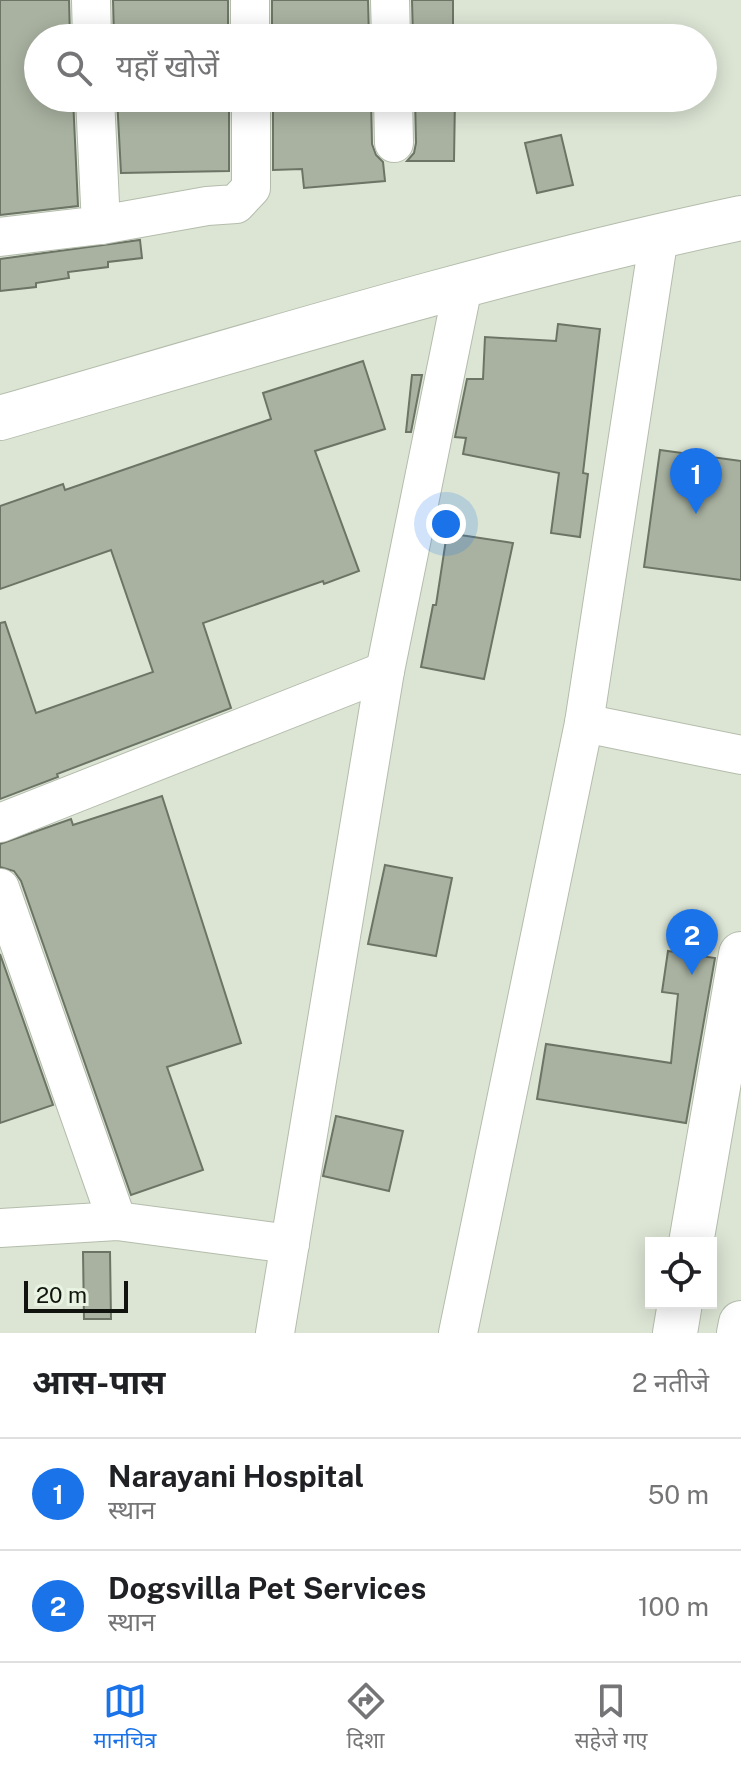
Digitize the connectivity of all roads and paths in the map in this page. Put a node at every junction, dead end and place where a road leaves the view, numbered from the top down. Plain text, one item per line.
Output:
1 (91, 0) edge
2 (250, 0) edge
3 (390, 0) edge
4 (92, 24) edge
5 (250, 24) edge
6 (391, 24) edge
7 (96, 112) edge
8 (251, 112) edge
9 (393, 112) edge
10 (394, 143) dead end
11 (741, 218) edge
12 (101, 225) junction
13 (659, 236) junction
14 (0, 237) edge
15 (463, 286) junction
16 (0, 418) edge
17 (385, 671) junction
18 (584, 723) junction
19 (741, 755) edge
20 (0, 823) edge
21 (0, 888) edge
22 (741, 954) edge
23 (117, 1221) junction
24 (0, 1228) edge
25 (692, 1237) edge
26 (290, 1244) junction
27 (679, 1309) edge
28 (741, 1323) edge
29 (275, 1333) edge
30 (458, 1333) edge
31 (675, 1333) edge
32 (739, 1333) edge

1 - 4 street
2 - 5 street
3 - 6 street
7 - 12 street
8 - 12 street
9 - 10 street
11 - 13 street
12 - 14 street
13 - 15 street
13 - 18 street
15 - 16 street
15 - 17 street
17 - 20 street
17 - 26 street
18 - 19 street
18 - 30 street
21 - 23 street
22 - 25 street
23 - 24 street
23 - 26 street
26 - 29 street
27 - 31 street
28 - 32 street

